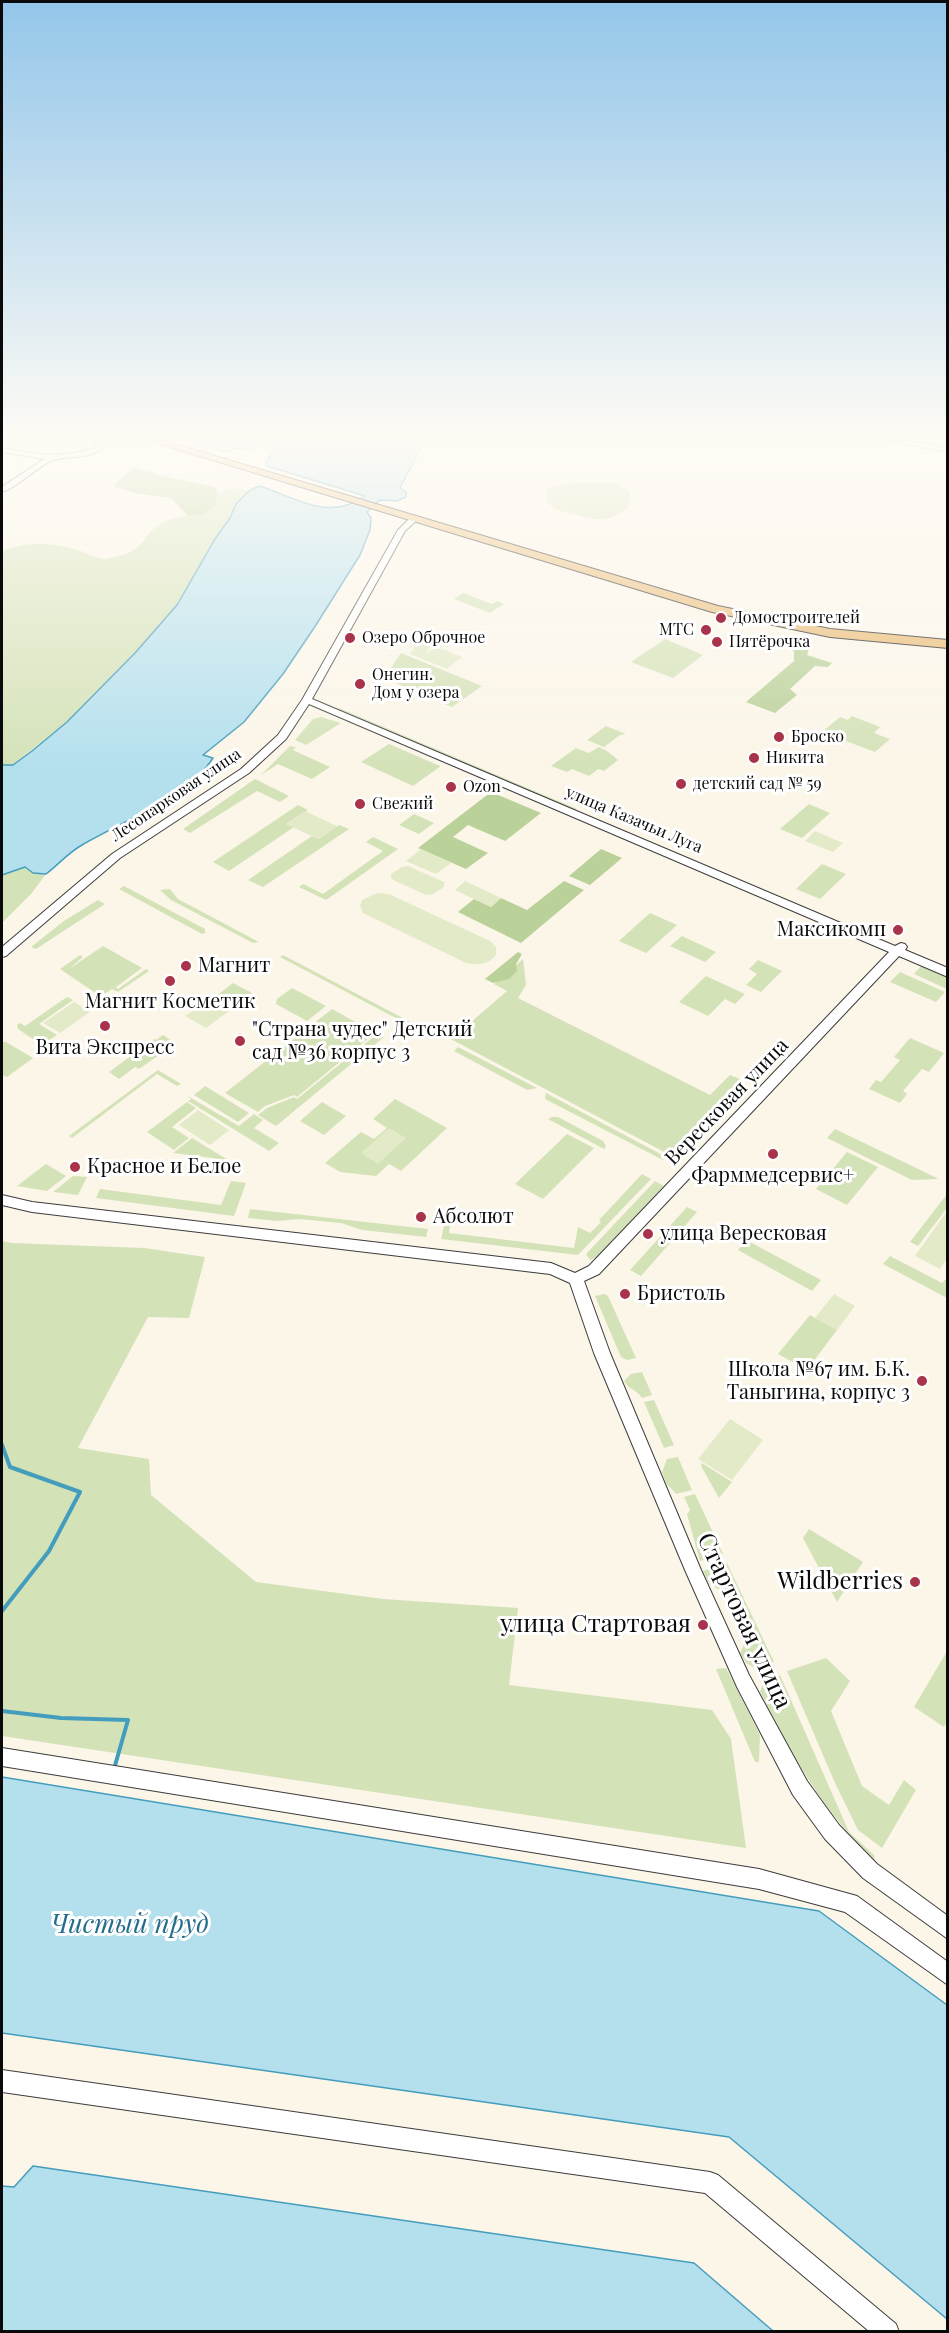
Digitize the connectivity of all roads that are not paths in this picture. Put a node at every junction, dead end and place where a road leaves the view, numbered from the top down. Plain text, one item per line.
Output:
1 (390, 550) edge
2 (516, 550) edge
3 (948, 644) edge
4 (309, 696) junction
5 (900, 948) junction
6 (2, 953) edge
7 (948, 965) edge
8 (948, 974) edge
9 (2, 1200) edge
10 (576, 1279) junction
11 (2, 1757) edge
12 (948, 1929) edge
13 (948, 1975) edge
14 (2, 2081) edge
15 (888, 2331) edge

1 - 4 street, Лесопарковая улица
2 - 3 main road
4 - 5 street, улица Казачьи Луга
4 - 6 street, Лесопарковая улица
5 - 7 street, улица Казачьи Луга
5 - 8 street, улица Казачьи Луга
5 - 10 street, Вересковая улица
9 - 10 street
10 - 12 street, Стартовая улица
11 - 13 street
14 - 15 street

